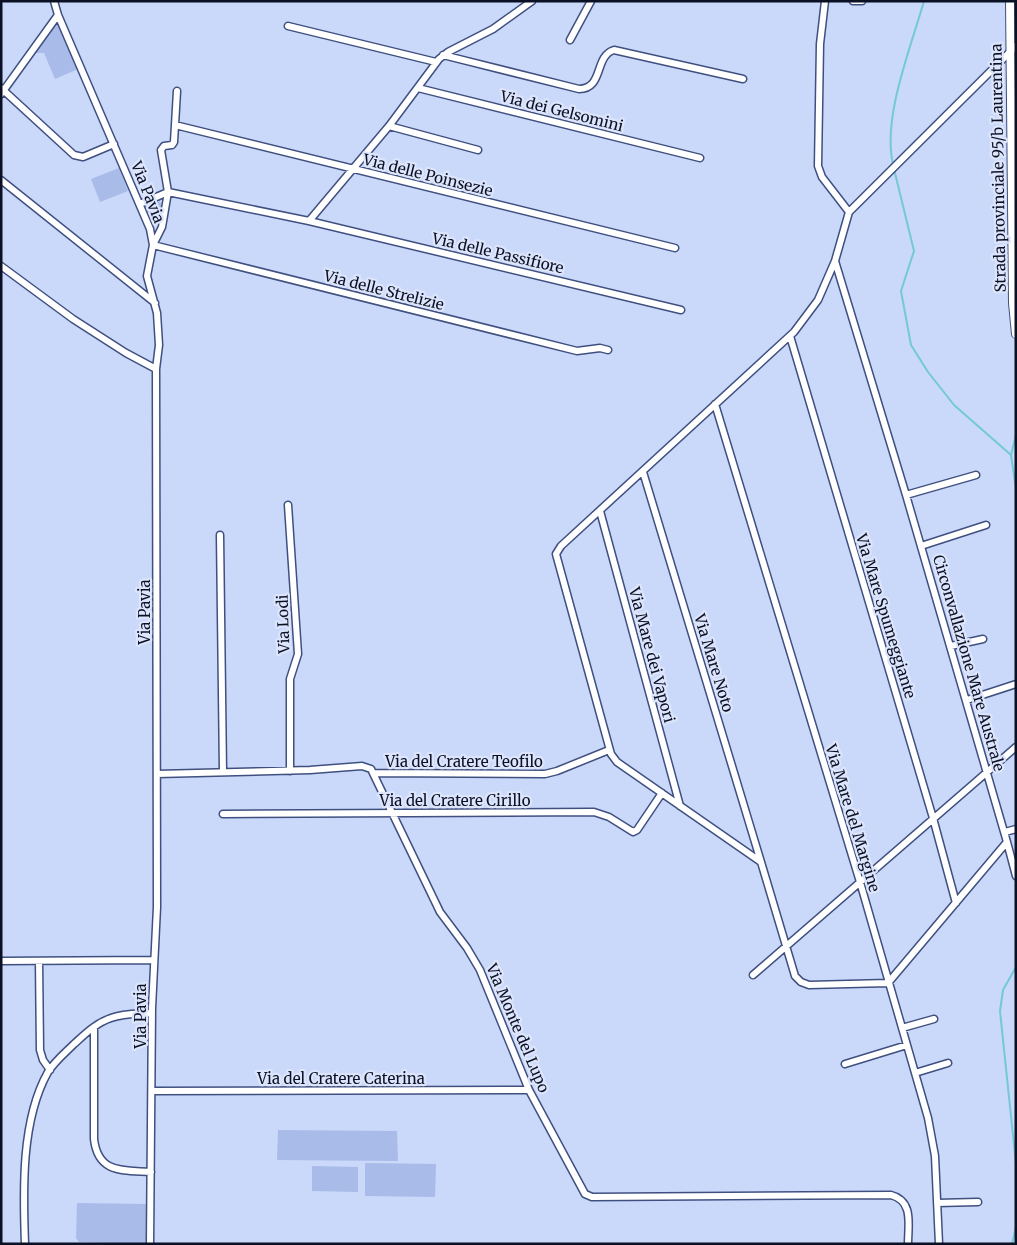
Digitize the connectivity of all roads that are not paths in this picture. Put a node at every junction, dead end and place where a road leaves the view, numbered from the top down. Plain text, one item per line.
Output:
1 (54, 1) edge
2 (532, 1) edge
3 (591, 1) edge
4 (825, 1) edge
5 (853, 1) edge
6 (862, 1) edge
7 (1010, 1) edge
8 (58, 16) junction
9 (288, 26) dead end
10 (570, 40) dead end
11 (1013, 48) edge
12 (443, 55) junction
13 (436, 62) junction
14 (743, 79) dead end
15 (418, 88) junction
16 (2, 91) edge
17 (177, 91) dead end
18 (175, 125) junction
19 (388, 126) junction
20 (114, 144) junction
21 (478, 150) dead end
22 (700, 158) dead end
23 (353, 170) junction
24 (1, 180) edge
25 (168, 192) junction
26 (140, 204) junction
27 (849, 212) junction
28 (309, 221) junction
29 (153, 246) junction
30 (674, 248) dead end
31 (835, 261) junction
32 (1, 266) edge
33 (156, 303) junction
34 (681, 310) dead end
35 (1016, 334) edge
36 (790, 336) junction
37 (608, 350) dead end
38 (156, 370) junction
39 (715, 404) junction
40 (642, 472) junction
41 (976, 475) dead end
42 (906, 494) junction
43 (288, 505) dead end
44 (600, 511) junction
45 (986, 525) dead end
46 (220, 535) dead end
47 (921, 546) junction
48 (983, 639) dead end
49 (951, 646) junction
50 (1016, 684) edge
51 (966, 700) junction
52 (1016, 747) edge
53 (609, 750) junction
54 (290, 771) junction
55 (988, 771) junction
56 (223, 772) junction
57 (374, 773) junction
58 (157, 774) junction
59 (662, 793) junction
60 (680, 806) junction
61 (393, 813) junction
62 (223, 814) dead end
63 (933, 818) junction
64 (1016, 829) edge
65 (1005, 832) junction
66 (1007, 842) junction
67 (761, 862) junction
68 (1016, 876) edge
69 (860, 882) junction
70 (956, 903) junction
71 (786, 946) junction
72 (153, 960) junction
73 (1, 961) edge
74 (39, 961) junction
75 (753, 975) dead end
76 (888, 983) junction
77 (152, 1013) junction
78 (934, 1019) dead end
79 (94, 1027) junction
80 (902, 1028) junction
81 (907, 1045) junction
82 (948, 1063) dead end
83 (845, 1064) dead end
84 (50, 1070) junction
85 (915, 1073) junction
86 (529, 1090) junction
87 (152, 1091) junction
88 (151, 1172) junction
89 (978, 1202) dead end
90 (937, 1203) junction
91 (25, 1244) edge
92 (150, 1244) edge
93 (908, 1244) edge
94 (939, 1244) edge

1 - 8 street, Via Pavia
2 - 12 street
3 - 10 street
4 - 27 street
5 - 6 street
7 - 11 main road, Strada provinciale 95/b Laurentina
8 - 16 street
8 - 20 street, Via Pavia
9 - 13 street
11 - 27 street
11 - 35 main road, Strada provinciale 95/b Laurentina
12 - 13 street
12 - 14 street
13 - 15 street
15 - 19 street
15 - 22 street, Via dei Gelsomini
16 - 20 street
17 - 18 street
18 - 23 street, Via delle Poinsezie
18 - 25 street
19 - 21 street
19 - 23 street
20 - 26 street, Via Pavia
23 - 28 street
23 - 30 street, Via delle Poinsezie
24 - 33 street
25 - 26 street
25 - 28 street, Via delle Passifiore
25 - 29 street
26 - 29 street, Via Pavia
27 - 31 street
28 - 34 street, Via delle Passifiore
29 - 33 street, Via Pavia
29 - 37 street, Via delle Strelizie
31 - 36 street
31 - 42 street, Circonvallazione Mare Australe
32 - 38 street
33 - 38 street, Via Pavia
36 - 39 street
36 - 63 street, Via Mare Spumeggiante
38 - 58 street, Via Pavia
39 - 40 street
39 - 69 street, Via Mare del Margine
40 - 44 street
40 - 67 street, Via Mare Noto
41 - 42 street
42 - 47 street, Circonvallazione Mare Australe
43 - 54 street, Via Lodi
44 - 53 street
44 - 60 street, Via Mare dei Vapori
45 - 47 street
46 - 56 street
47 - 49 street, Circonvallazione Mare Australe
48 - 49 street
49 - 51 street, Circonvallazione Mare Australe
50 - 51 street
51 - 55 street, Circonvallazione Mare Australe
52 - 55 street
53 - 57 street, Via del Cratere Teofilo
53 - 59 street
54 - 56 street
54 - 57 street
55 - 63 street
55 - 65 street, Circonvallazione Mare Australe
56 - 58 street
57 - 61 street, Via Monte del Lupo
58 - 72 street, Via Pavia
59 - 60 street
59 - 61 street, Via del Cratere Cirillo
60 - 67 street
61 - 62 street, Via del Cratere Cirillo
61 - 86 street, Via Monte del Lupo
63 - 69 street
63 - 70 street, Via Mare Spumeggiante
64 - 65 street
65 - 66 street, Circonvallazione Mare Australe
66 - 68 street, Circonvallazione Mare Australe
66 - 70 street
67 - 71 street
69 - 71 street
69 - 76 street, Via Mare del Margine
70 - 76 street
71 - 75 street
71 - 76 street
72 - 74 street
72 - 77 street, Via Pavia
73 - 74 street
74 - 84 street
76 - 80 street, Via Mare del Margine
77 - 79 street
77 - 87 street, Via Pavia
78 - 80 street
79 - 84 street
79 - 88 street
80 - 81 street, Via Mare del Margine
81 - 83 street
81 - 85 street, Via Mare del Margine
82 - 85 street
84 - 91 street
85 - 90 street, Via Mare del Margine
86 - 87 street, Via del Cratere Caterina
86 - 93 street, Via Monte del Lupo
87 - 88 street, Via Pavia
88 - 92 street, Via Pavia
89 - 90 street
90 - 94 street, Via Mare del Margine

